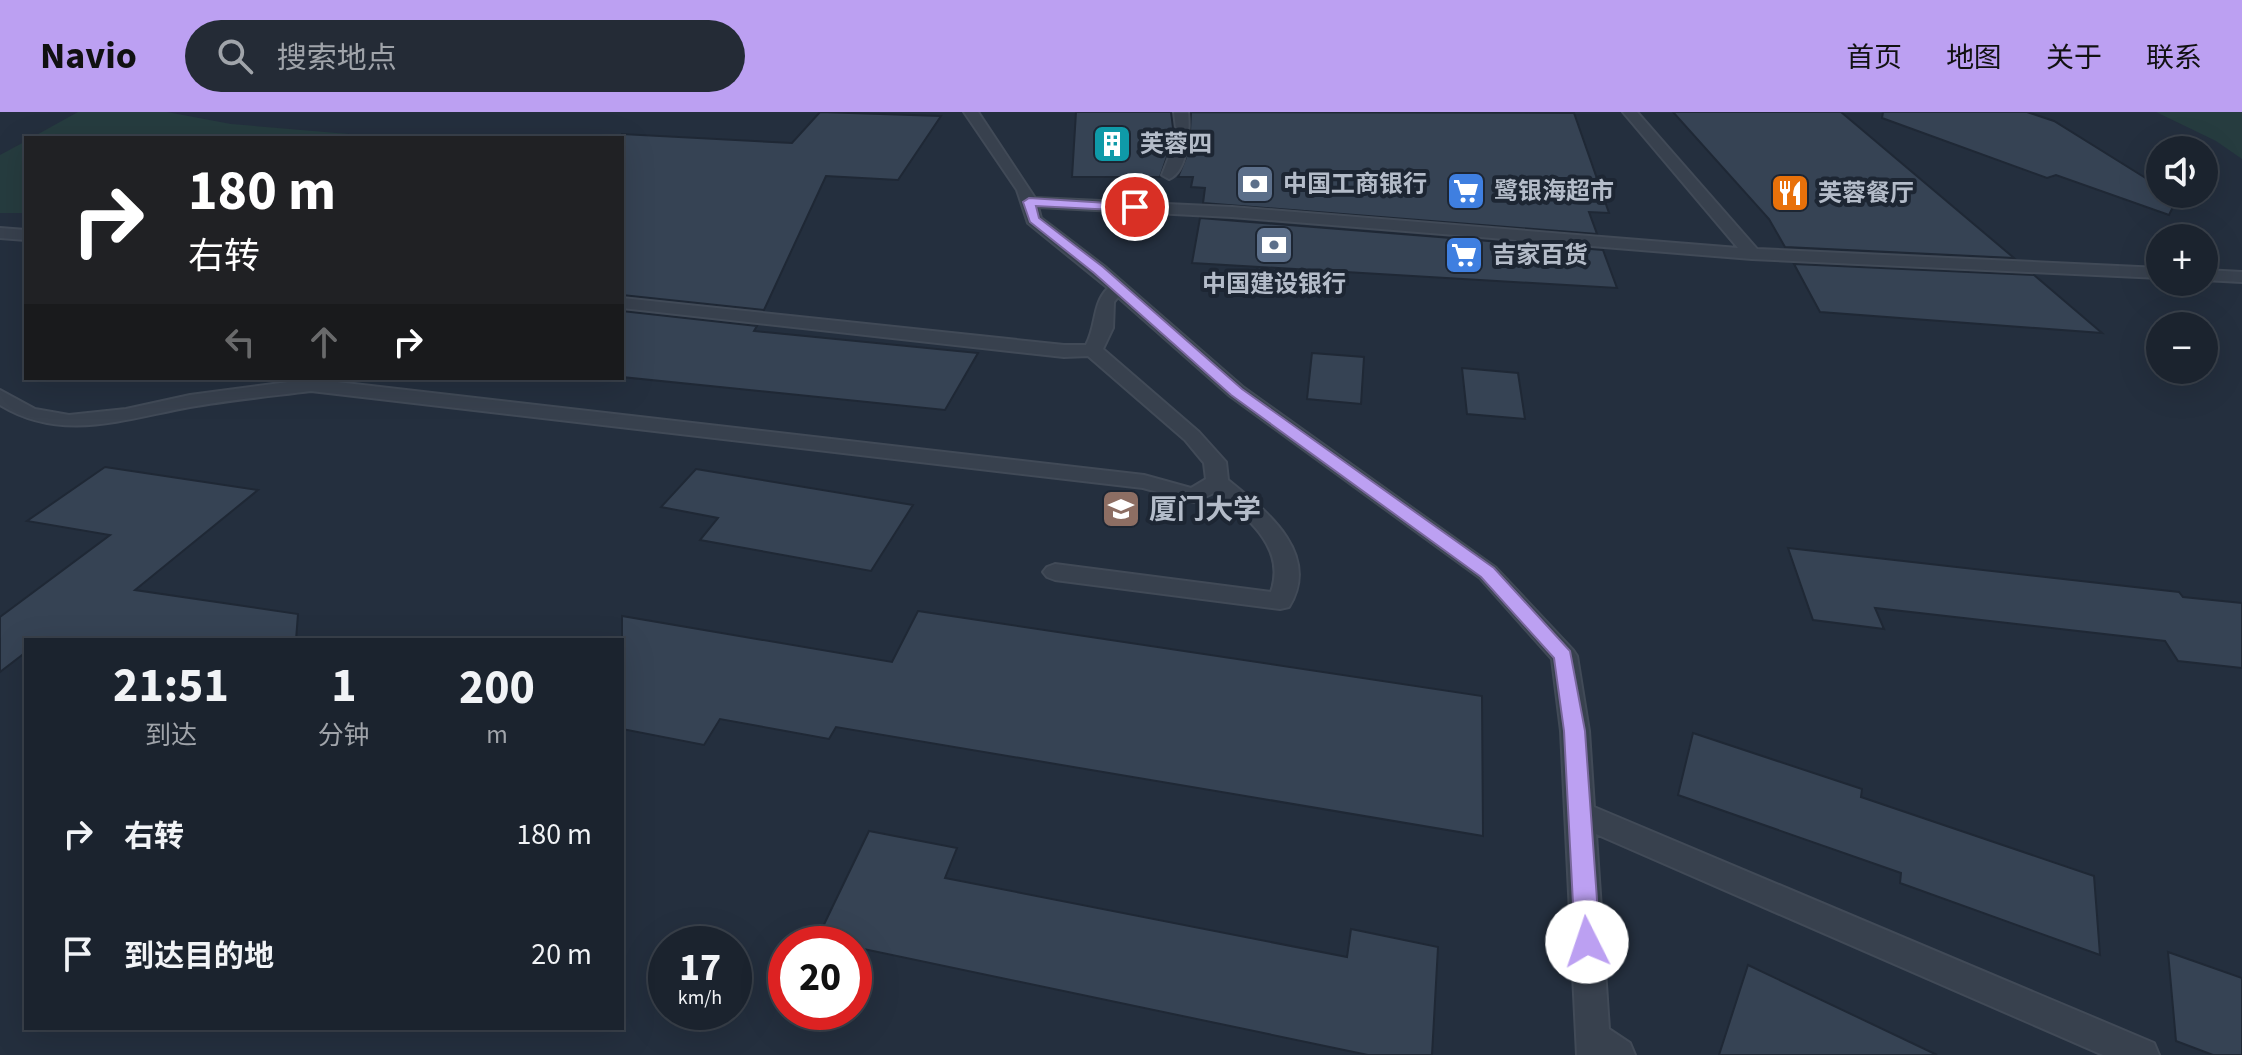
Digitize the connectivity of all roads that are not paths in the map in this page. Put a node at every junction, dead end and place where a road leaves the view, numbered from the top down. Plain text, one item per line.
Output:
1 (971, 112) edge
2 (1181, 112) edge
3 (1630, 112) edge
4 (1169, 175) dead end
5 (1029, 202) junction
6 (0, 233) edge
7 (24, 235) edge
8 (1752, 254) junction
9 (2146, 272) edge
10 (2218, 276) edge
11 (2242, 277) edge
12 (1118, 287) junction
13 (624, 303) edge
14 (1093, 350) junction
15 (0, 396) edge
16 (1217, 482) junction
17 (1055, 572) dead end
18 (1580, 814) junction
19 (1602, 1049) edge
20 (2142, 1055) edge

1 - 5 lane
2 - 4 lane
3 - 8 lane
5 - 8 lane
5 - 12 lane
6 - 7 lane
8 - 9 lane
10 - 11 lane
12 - 14 lane
12 - 18 lane
13 - 14 lane
14 - 16 lane
15 - 16 lane
16 - 17 lane
18 - 19 lane
18 - 20 lane

